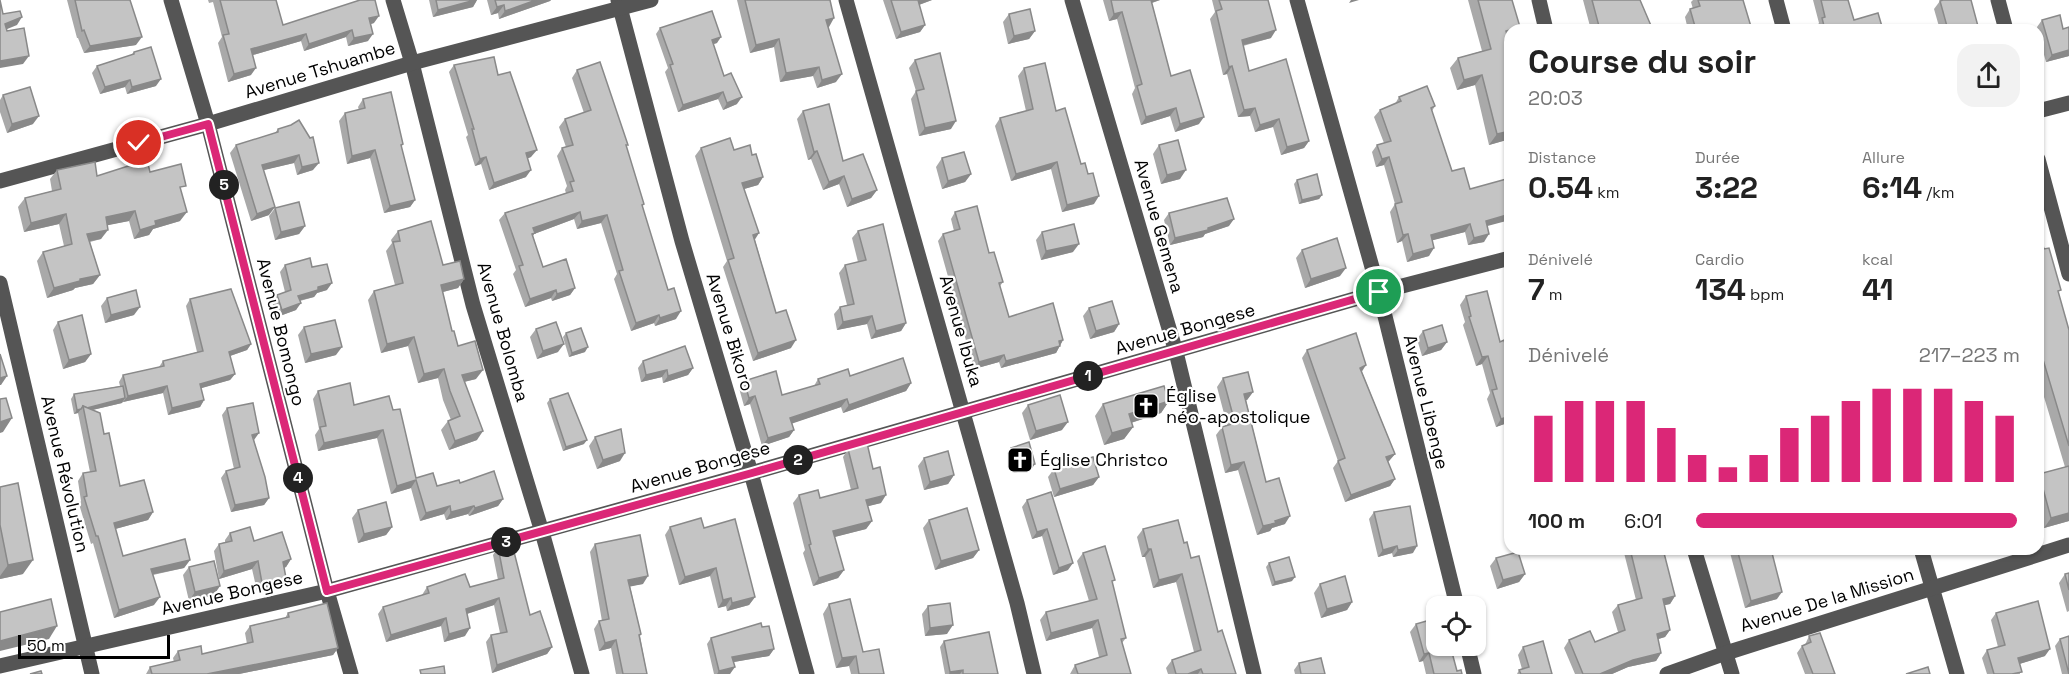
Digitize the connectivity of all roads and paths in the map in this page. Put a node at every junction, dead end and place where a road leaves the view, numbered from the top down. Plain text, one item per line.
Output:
1 (171, 0) edge
2 (393, 0) edge
3 (651, 0) edge
4 (846, 0) edge
5 (1072, 0) edge
6 (1297, 0) edge
7 (1539, 0) edge
8 (1776, 0) edge
9 (1998, 0) edge
10 (619, 4) edge
11 (1545, 24) edge
12 (1782, 24) edge
13 (2004, 24) edge
14 (412, 63) junction
15 (2069, 103) edge
16 (2044, 109) edge
17 (208, 124) junction
18 (0, 181) edge
19 (2044, 181) edge
20 (1504, 260) edge
21 (2069, 274) edge
22 (1, 291) edge
23 (1379, 292) junction
24 (1176, 352) junction
25 (963, 411) junction
26 (752, 473) junction
27 (542, 532) junction
28 (2069, 545) edge
29 (2044, 553) edge
30 (1696, 555) edge
31 (1923, 555) edge
32 (2037, 555) edge
33 (1932, 588) junction
34 (327, 591) junction
35 (1455, 596) edge
36 (86, 648) junction
37 (1726, 653) junction
38 (1470, 656) edge
39 (0, 666) edge
40 (92, 674) edge
41 (351, 674) edge
42 (582, 674) edge
43 (807, 674) edge
44 (1034, 674) edge
45 (1254, 674) edge
46 (1474, 674) edge
47 (1667, 674) edge
48 (1732, 674) edge
49 (1957, 674) edge

1 - 17 street, Avenue Bomongo
2 - 14 street, Avenue Bolomba
3 - 10 street, Avenue Tshuambe
4 - 25 street, Avenue Ibuka
5 - 24 street, Avenue Gemena
6 - 23 street, Avenue Libenge
7 - 11 street
8 - 12 street
9 - 13 street
10 - 14 street, Avenue Tshuambe
10 - 26 street, Avenue Bikoro
14 - 17 street, Avenue Tshuambe
14 - 27 street, Avenue Bolomba
15 - 16 street
17 - 18 street, Avenue Tshuambe
17 - 34 street, Avenue Bomongo
19 - 21 street
20 - 23 street, Avenue Bongese
22 - 36 street, Avenue Révolution
23 - 24 street, Avenue Bongese
23 - 35 street, Avenue Libenge
24 - 25 street, Avenue Bongese
24 - 45 street, Avenue Gemena
25 - 26 street, Avenue Bongese
25 - 44 street, Avenue Ibuka
26 - 27 street, Avenue Bongese
26 - 43 street, Avenue Bikoro
27 - 34 street, Avenue Bongese
27 - 42 street, Avenue Bolomba
28 - 29 street, Avenue De la Mission
30 - 37 street
31 - 33 street
32 - 33 street, Avenue De la Mission
33 - 37 street, Avenue De la Mission
33 - 49 street
34 - 36 street, Avenue Bongese
34 - 41 street, Avenue Bomongo
36 - 39 street, Avenue Bongese
36 - 40 street, Avenue Révolution
37 - 47 street, Avenue De la Mission
37 - 48 street
38 - 46 street

